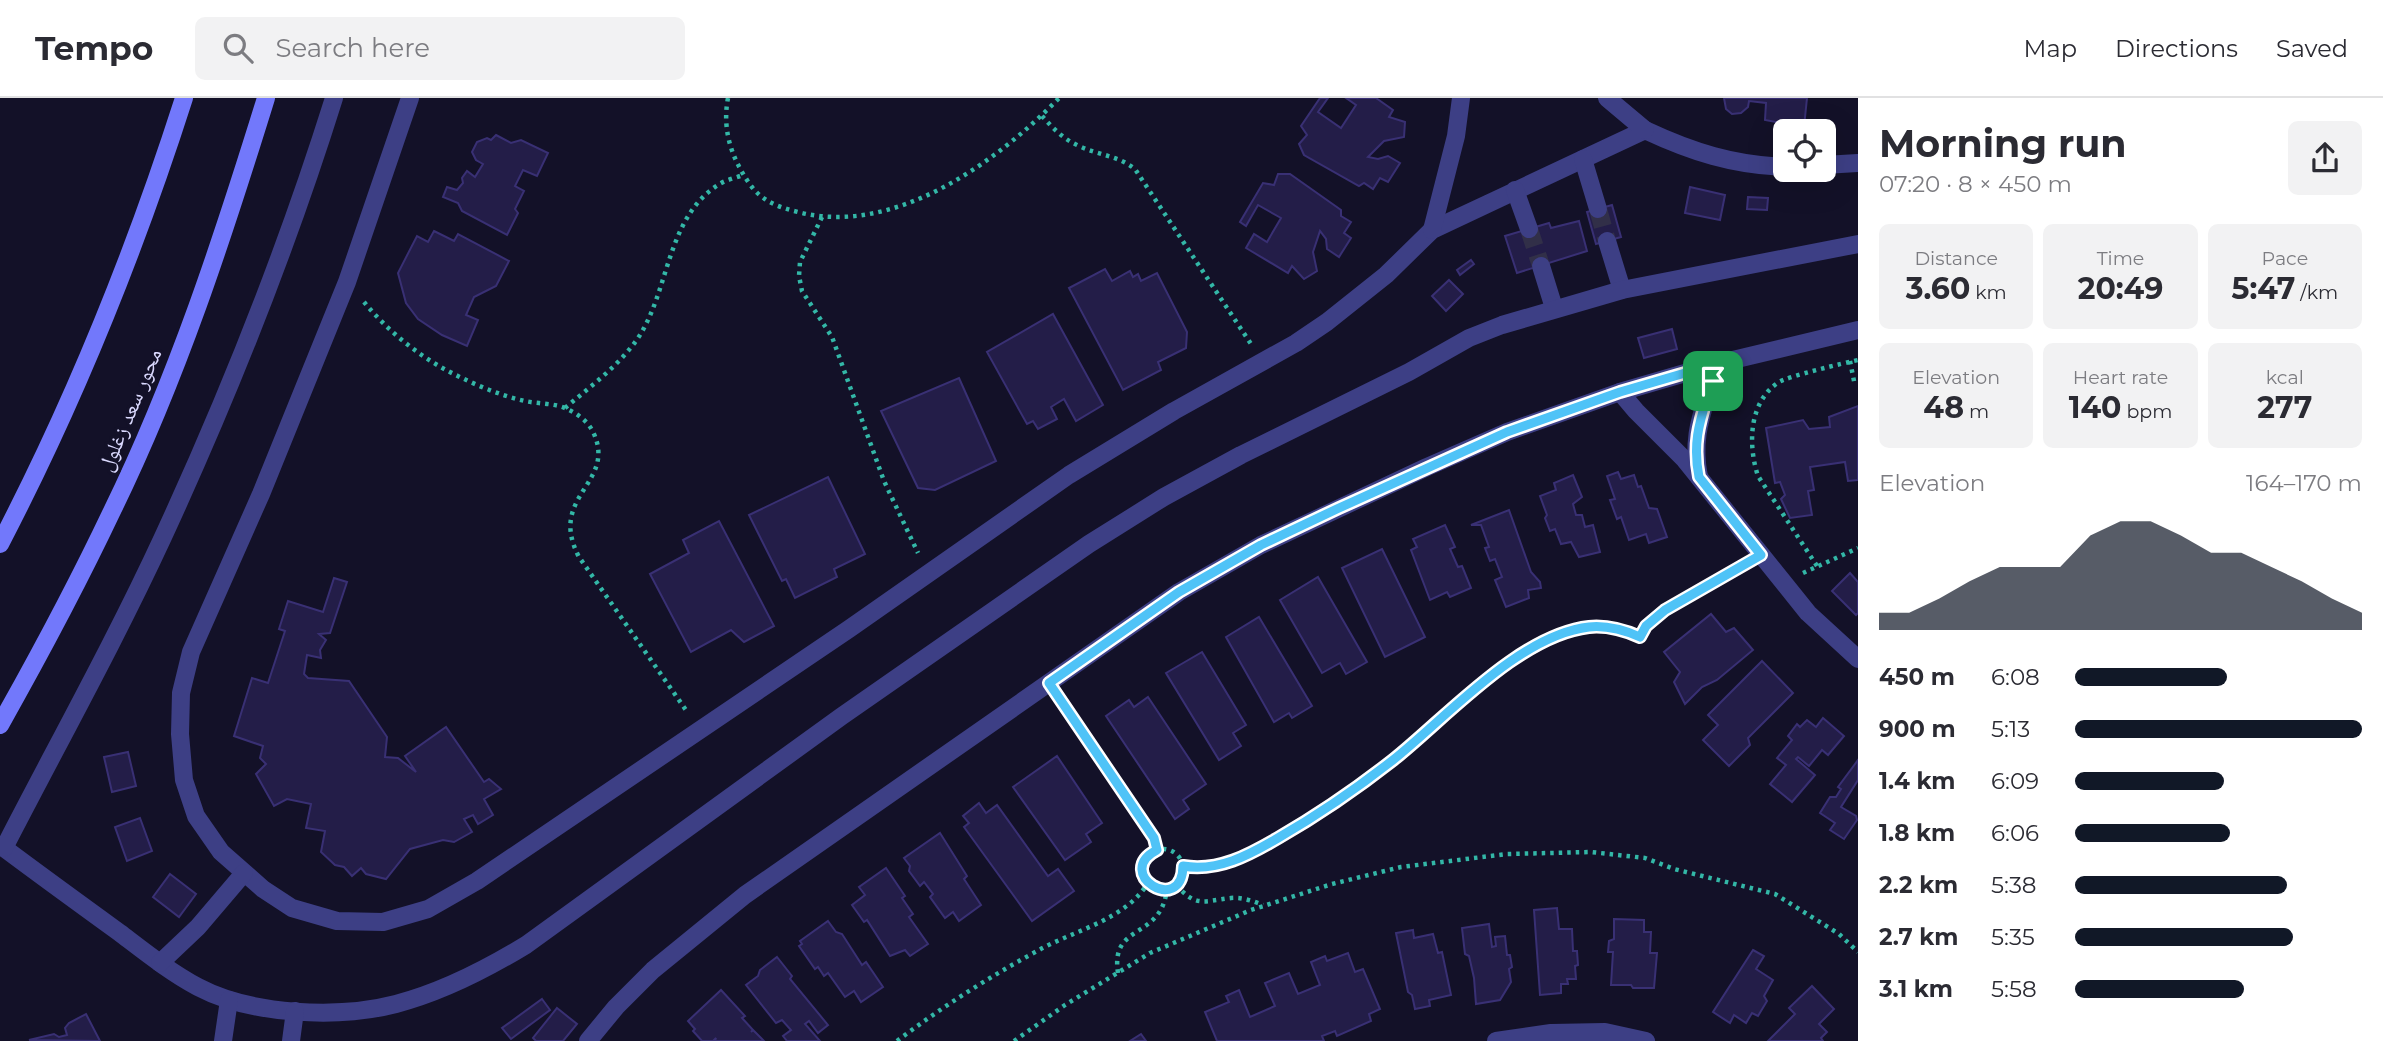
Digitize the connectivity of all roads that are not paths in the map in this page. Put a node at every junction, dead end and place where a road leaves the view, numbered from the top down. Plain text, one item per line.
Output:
1 (184, 98) edge
2 (266, 98) edge
3 (334, 98) edge
4 (410, 98) edge
5 (1461, 98) edge
6 (1607, 98) edge
7 (1645, 130) junction
8 (1583, 159) junction
9 (1858, 163) edge
10 (1836, 164) edge
11 (1773, 167) edge
12 (1515, 190) junction
13 (1598, 209) tunnel mouth
14 (1529, 229) tunnel mouth
15 (1432, 230) junction
16 (1607, 241) tunnel mouth
17 (1858, 244) edge
18 (1541, 266) tunnel mouth
19 (1622, 290) junction
20 (1554, 308) junction
21 (1852, 332) edge
22 (1716, 364) junction
23 (1620, 392) junction
24 (1699, 477) junction
25 (0, 544) edge
26 (1858, 659) edge
27 (0, 725) edge
28 (2, 847) edge
29 (244, 873) junction
30 (160, 963) junction
31 (229, 1000) junction
32 (295, 1011) junction
33 (223, 1041) edge
34 (291, 1041) edge
35 (588, 1041) edge
36 (1496, 1041) edge
37 (1646, 1041) edge

1 - 25 main road
2 - 27 main road, محور سعد زغلول
3 - 28 street
4 - 29 street
5 - 15 street
6 - 7 street
7 - 8 street
7 - 11 street
8 - 12 street
8 - 13 street
9 - 10 street
12 - 14 street
12 - 15 street
15 - 29 street
16 - 19 street
17 - 19 street
18 - 20 street
19 - 20 street
20 - 32 street
21 - 22 street
22 - 23 street
22 - 24 street
23 - 24 street
23 - 35 street
24 - 26 street
28 - 30 street
29 - 30 street
30 - 31 street
31 - 32 street
31 - 33 street
32 - 34 street
36 - 37 street

